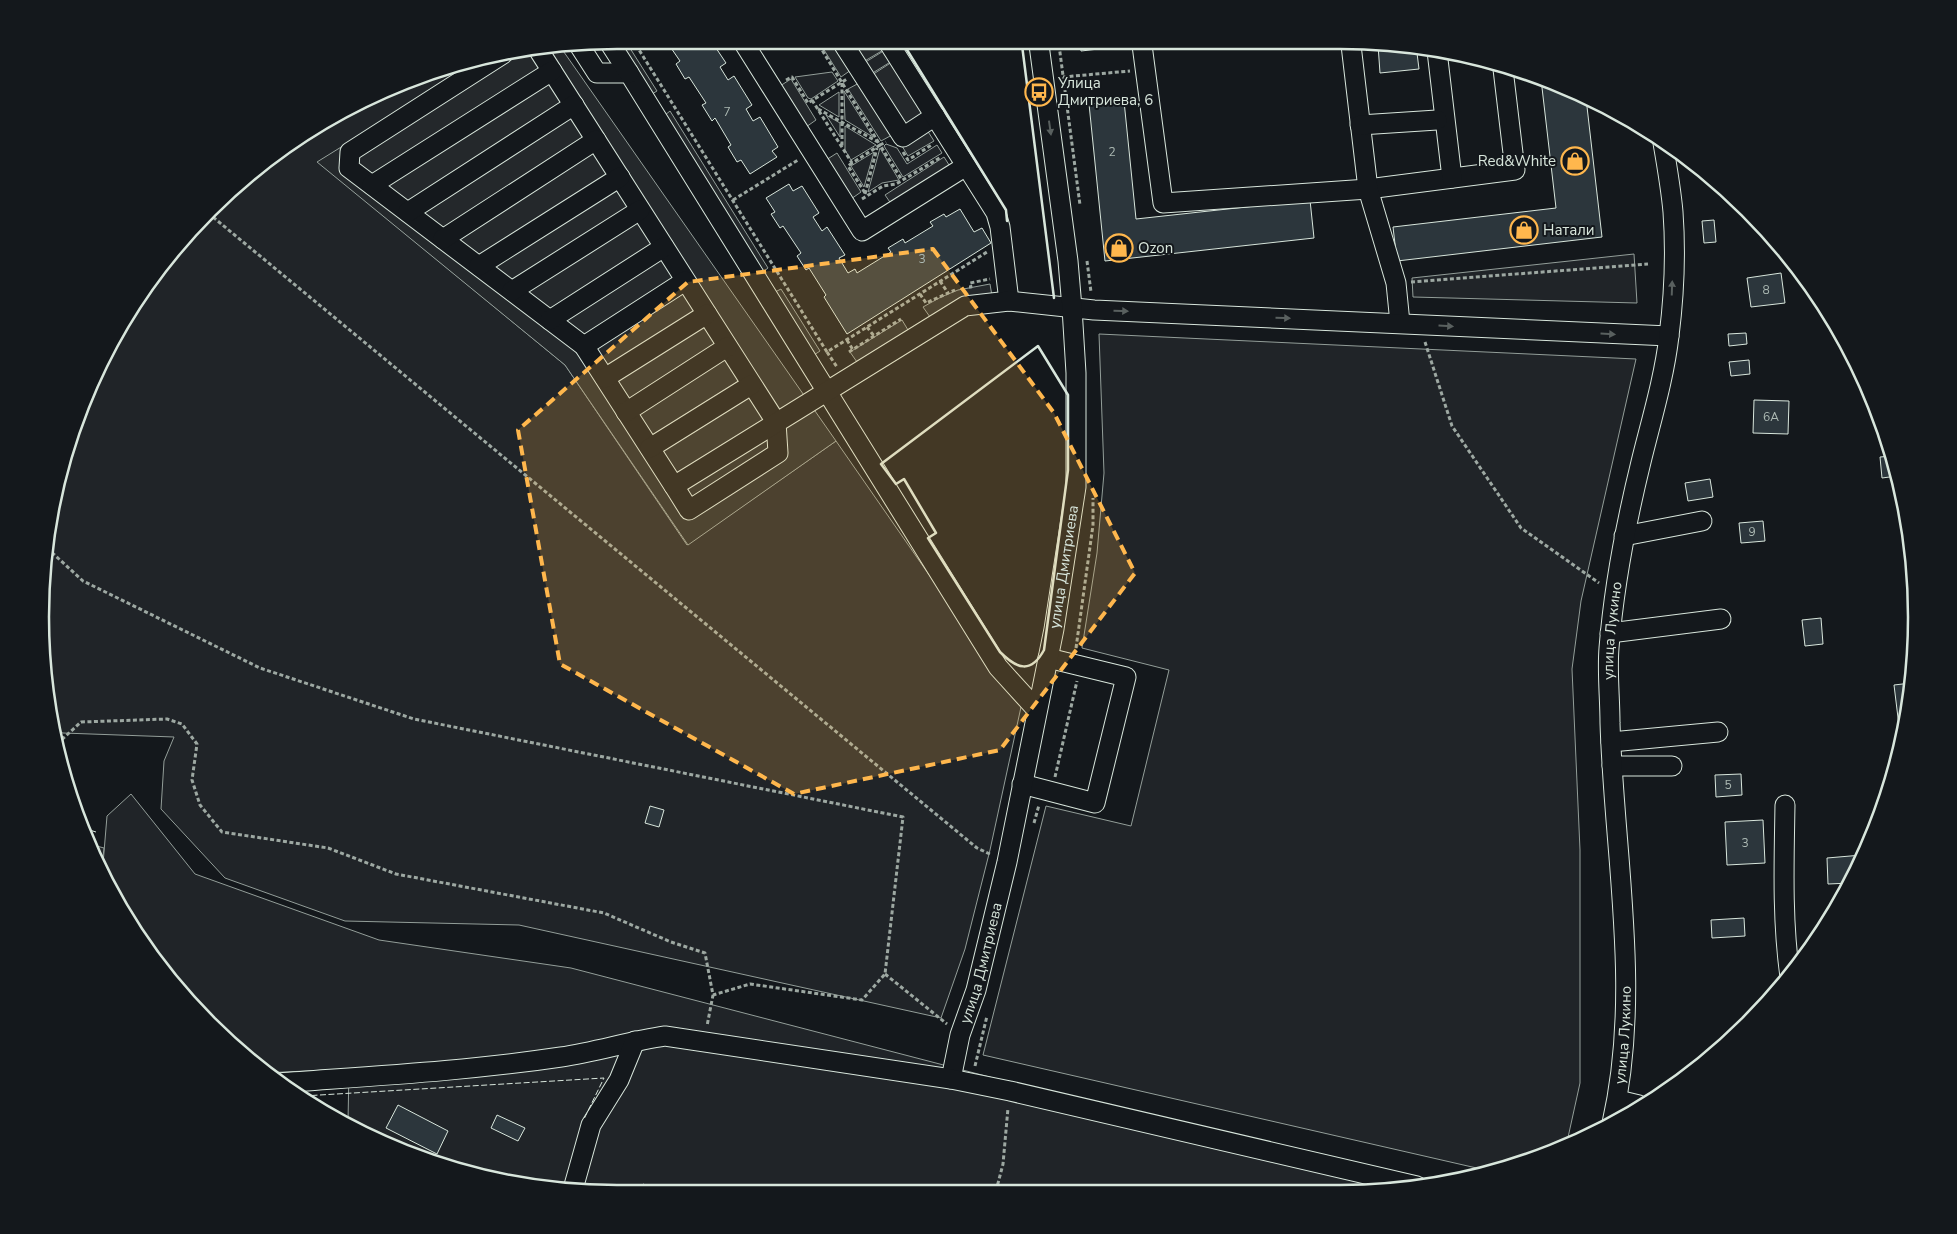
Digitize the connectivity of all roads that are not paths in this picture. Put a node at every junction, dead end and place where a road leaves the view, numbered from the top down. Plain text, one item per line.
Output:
1 (614, 49) edge
2 (748, 49) edge
3 (847, 49) edge
4 (893, 49) edge
5 (1040, 49) edge
6 (1142, 49) edge
7 (1351, 49) edge
8 (582, 50) edge
9 (541, 54) edge
10 (1438, 58) edge
11 (487, 64) edge
12 (552, 71) junction
13 (629, 72) junction
14 (1503, 73) edge
15 (574, 105) junction
16 (935, 116) junction
17 (1437, 120) dead end
18 (1360, 125) junction
19 (596, 140) junction
20 (1664, 151) edge
21 (966, 166) junction
22 (620, 177) junction
23 (1452, 178) junction
24 (372, 185) junction
25 (1368, 189) junction
26 (640, 210) junction
27 (408, 212) junction
28 (443, 238) junction
29 (664, 246) junction
30 (479, 266) junction
31 (686, 281) junction
32 (512, 291) junction
33 (1009, 301) junction
34 (1072, 308) junction
35 (707, 314) junction
36 (550, 320) junction
37 (1400, 323) junction
38 (1669, 336) junction
39 (584, 346) junction
40 (728, 347) junction
41 (605, 378) junction
42 (752, 384) junction
43 (827, 391) junction
44 (626, 412) junction
45 (776, 422) junction
46 (650, 448) junction
47 (674, 486) junction
48 (1702, 521) dead end
49 (1624, 536) junction
50 (1721, 620) dead end
51 (1610, 632) junction
52 (1048, 658) junction
53 (1037, 710) junction
54 (1718, 732) dead end
55 (1611, 742) junction
56 (1612, 766) junction
57 (1672, 766) dead end
58 (1022, 784) junction
59 (1786, 805) dead end
60 (1789, 966) edge
61 (635, 1041) junction
62 (951, 1079) junction
63 (290, 1081) edge
64 (1618, 1100) junction
65 (1633, 1104) edge
66 (1614, 1114) edge
67 (1398, 1182) edge
68 (574, 1183) edge

1 - 13 street
2 - 21 street
3 - 16 street
4 - 16 street
5 -> 34 street, улица Дмитриева
6 - 25 street
7 - 18 street
8 - 13 street
9 - 12 street
10 - 23 street
11 - 24 street
12 - 15 street
12 - 24 street
13 - 43 street
14 - 23 street
15 - 19 street
15 - 27 street
16 - 21 street
17 - 18 street
18 - 25 street
19 - 22 street
19 - 28 street
38 -> 20 street, улица Лукино
21 - 33 street
22 - 26 street
22 - 30 street
23 - 25 street
24 - 27 street
25 - 37 street
26 - 29 street
26 - 32 street
27 - 28 street
28 - 30 street
29 - 31 street
29 - 36 street
30 - 32 street
31 - 35 street
31 - 39 street
32 - 36 street
33 - 34 street
33 - 43 street
34 -> 37 street
34 - 52 street, улица Дмитриева
35 - 40 street
35 - 41 street
36 - 39 street
37 -> 38 street
38 - 49 street, улица Лукино
39 - 41 street
40 - 42 street
40 - 44 street
41 - 44 street
42 - 45 street
42 - 46 street
43 - 45 street
43 - 53 street
44 - 46 street
45 - 47 street
45 - 47 street
46 - 47 street
48 - 49 street
49 - 51 street, улица Лукино
50 - 51 street
51 - 55 street, улица Лукино
52 - 53 street, улица Дмитриева
52 - 58 street
53 - 58 street, улица Дмитриева
54 - 55 street
55 - 56 street, улица Лукино
56 - 57 street
56 - 64 street, улица Лукино
58 - 62 street, улица Дмитриева
59 - 60 street
61 - 62 street
61 - 63 street
61 - 68 street
62 - 67 street
64 - 65 street
64 - 66 street, улица Лукино

